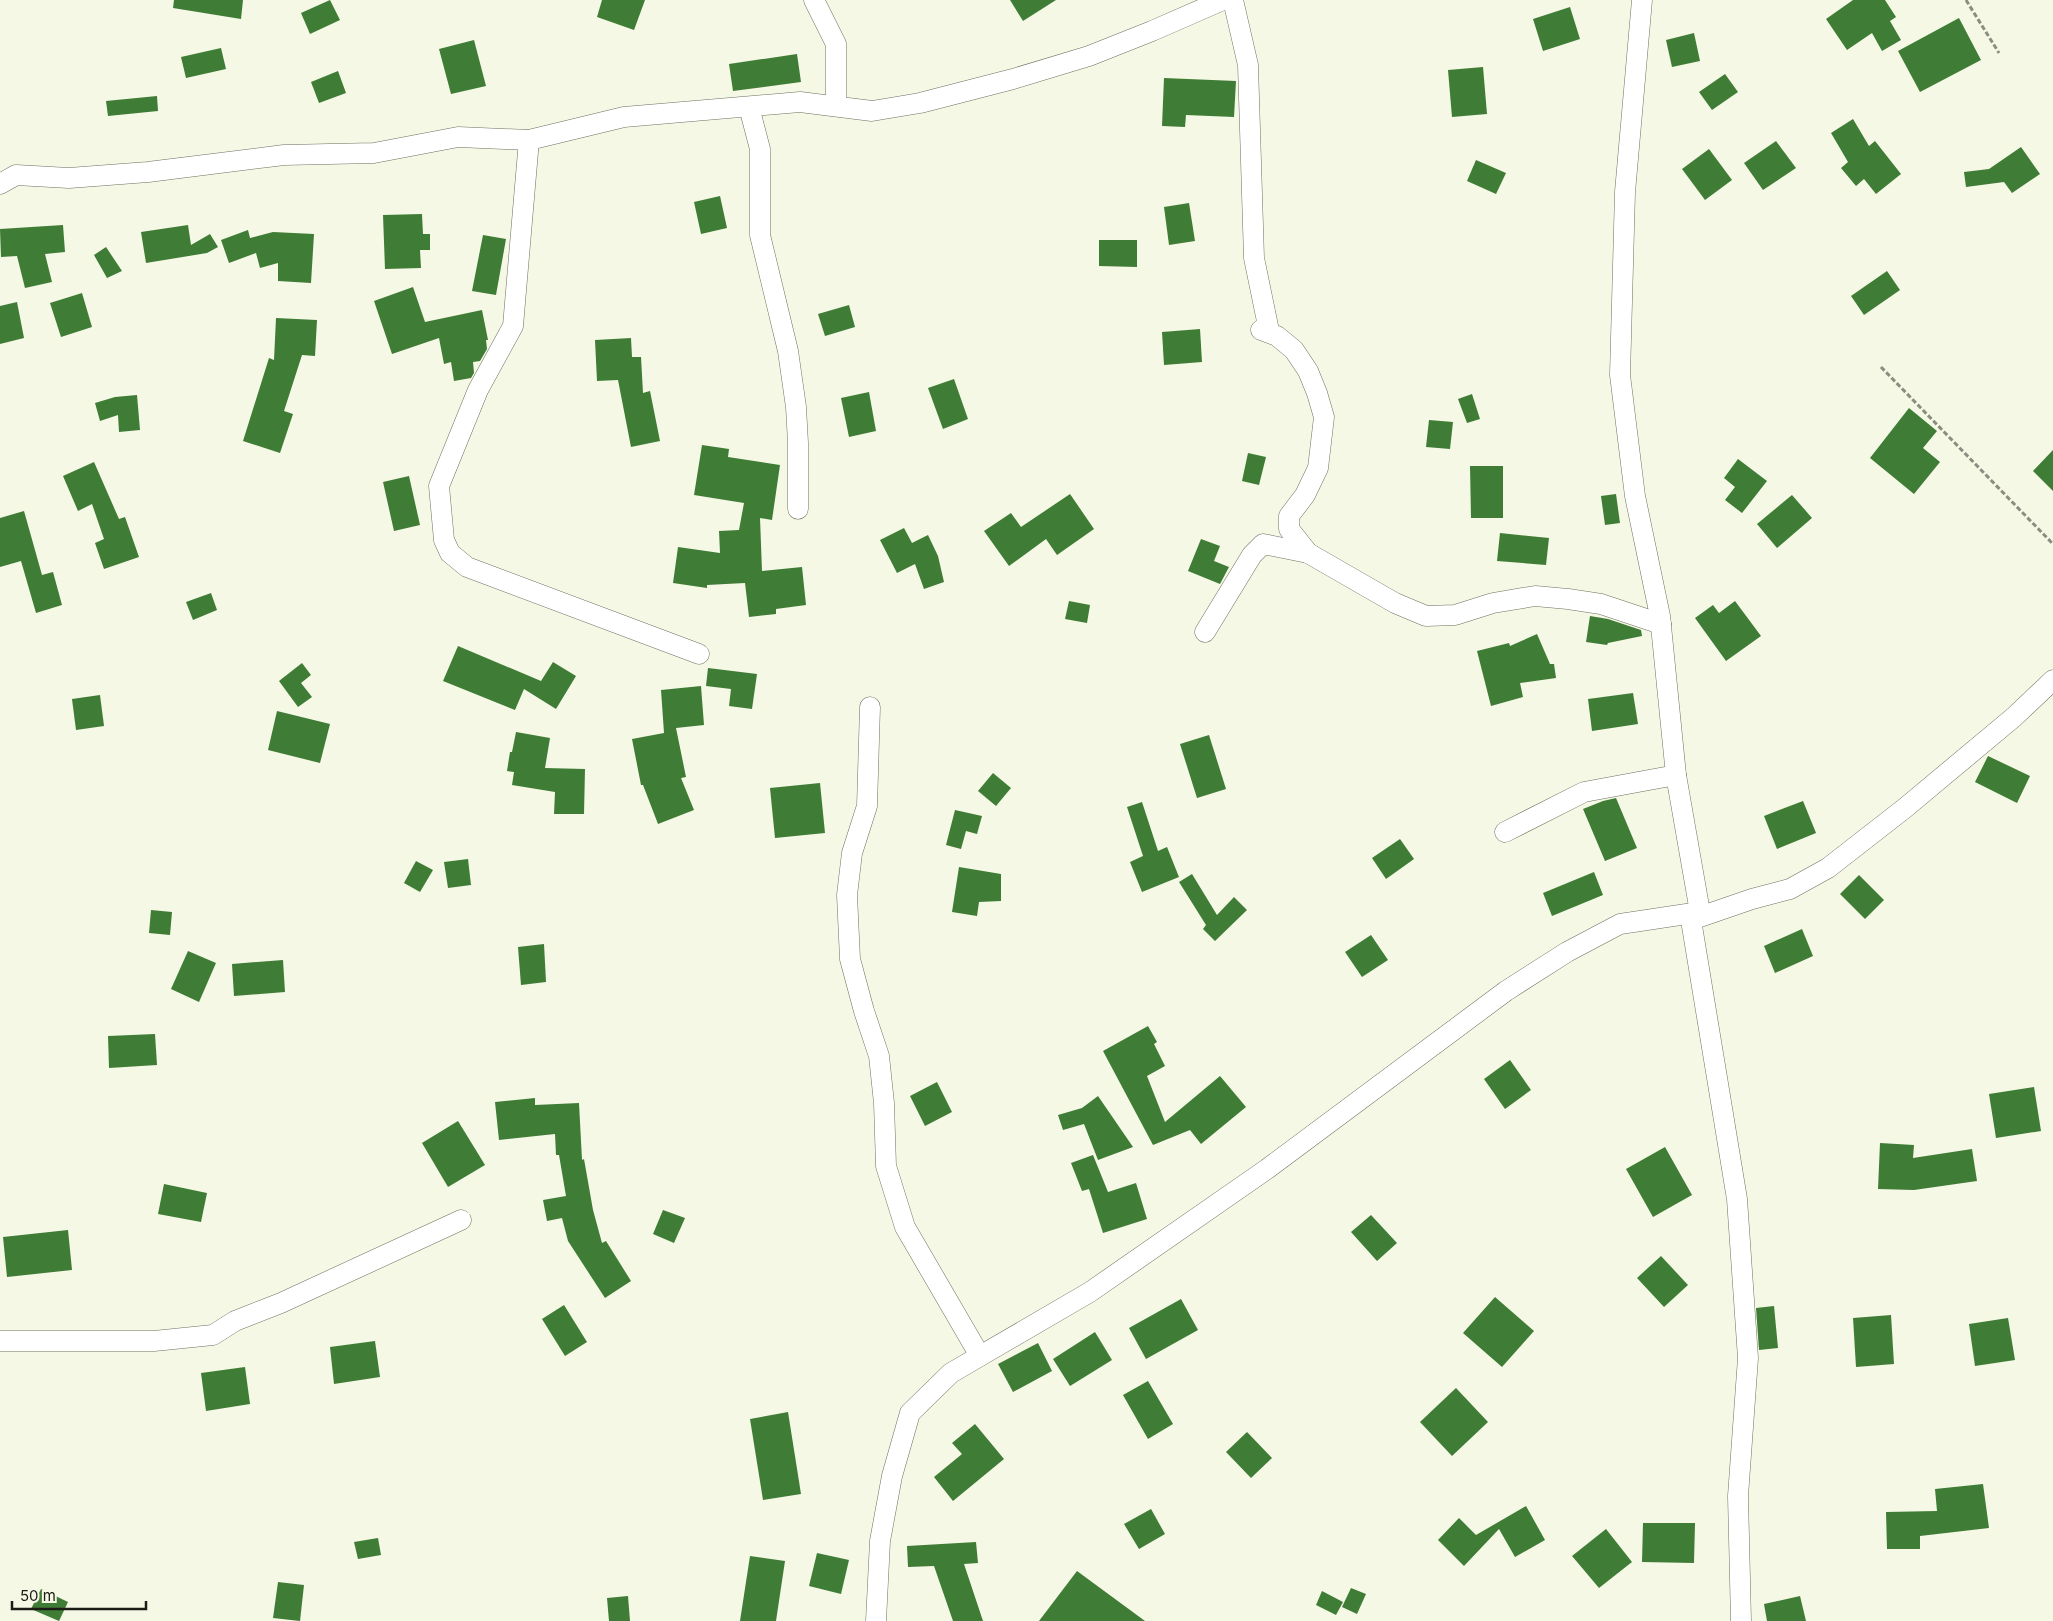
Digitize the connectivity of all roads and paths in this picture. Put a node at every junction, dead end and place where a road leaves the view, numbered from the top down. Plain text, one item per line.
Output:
1 (814, 0) edge
2 (1223, 0) edge
3 (1232, 0) edge
4 (1642, 0) edge
5 (1966, 0) edge
6 (1999, 53) dead end
7 (836, 106) junction
8 (749, 107) junction
9 (529, 140) junction
10 (0, 184) edge
11 (1881, 367) dead end
12 (798, 509) dead end
13 (2053, 544) edge
14 (1308, 552) junction
15 (1661, 624) junction
16 (1205, 632) dead end
17 (699, 654) dead end
18 (2053, 680) edge
19 (870, 707) dead end
20 (1676, 774) junction
21 (1505, 832) dead end
22 (1695, 916) junction
23 (461, 1220) dead end
24 (0, 1341) edge
25 (980, 1356) junction
26 (876, 1621) edge
27 (1741, 1621) edge

1 - 7 street
2 - 7 street
3 - 14 street
4 - 15 street
5 - 6 path
7 - 8 street
8 - 9 street
8 - 12 street
9 - 10 street
9 - 17 street
11 - 13 path
14 - 15 street
14 - 16 street
15 - 20 street
18 - 22 street
19 - 25 street
20 - 21 street
20 - 22 street
22 - 25 street
22 - 27 street
23 - 24 street
25 - 26 street

